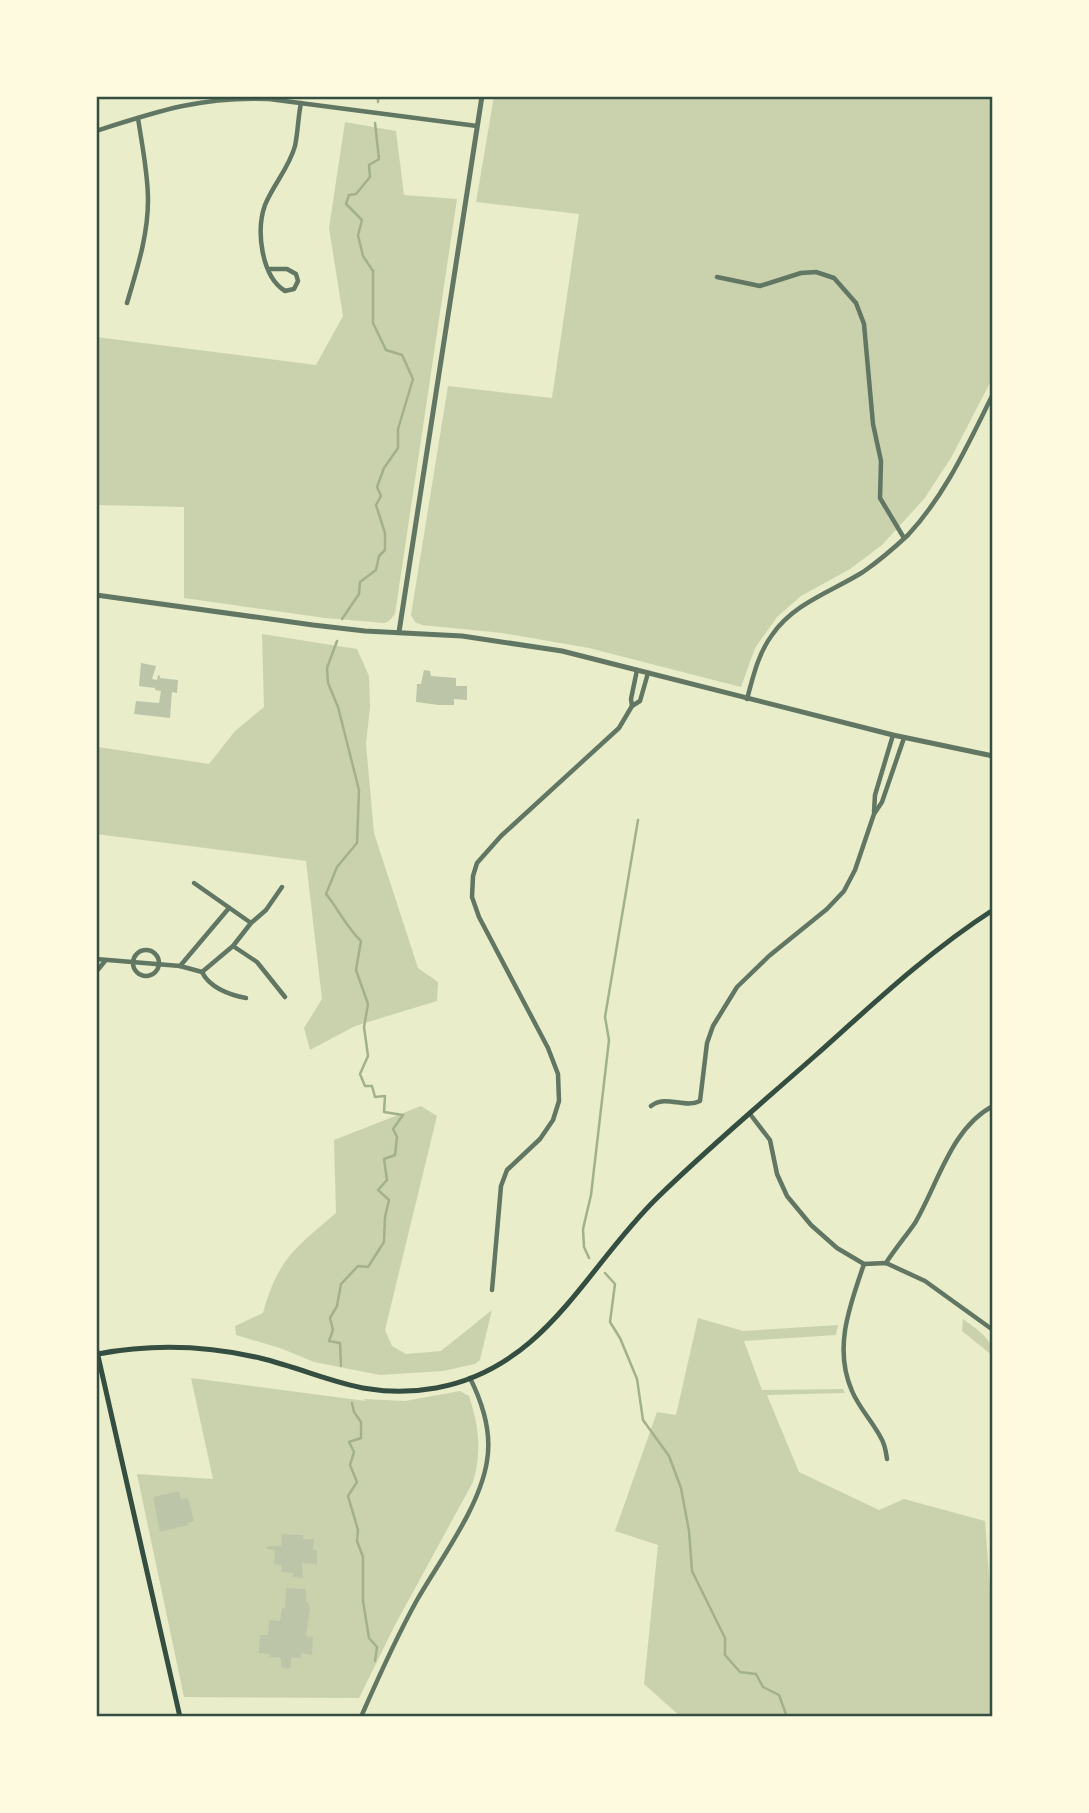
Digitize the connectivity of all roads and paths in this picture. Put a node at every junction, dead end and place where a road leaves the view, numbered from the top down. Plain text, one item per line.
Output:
1 (482, 96) edge
2 (301, 103) junction
3 (138, 118) junction
4 (477, 126) junction
5 (96, 131) edge
6 (268, 269) junction
7 (717, 276) dead end
8 (127, 303) dead end
9 (993, 394) edge
10 (904, 538) junction
11 (96, 595) edge
12 (399, 632) junction
13 (637, 670) junction
14 (648, 673) junction
15 (747, 699) junction
16 (632, 706) junction
17 (893, 735) junction
18 (904, 738) junction
19 (993, 756) edge
20 (874, 814) junction
21 (194, 883) dead end
22 (282, 887) dead end
23 (229, 908) junction
24 (993, 910) edge
25 (251, 923) junction
26 (233, 946) junction
27 (96, 959) edge
28 (106, 960) junction
29 (132, 962) junction
30 (160, 964) junction
31 (180, 966) junction
32 (96, 972) edge
33 (202, 972) junction
34 (285, 997) dead end
35 (246, 998) dead end
36 (651, 1106) dead end
37 (993, 1106) edge
38 (750, 1114) junction
39 (886, 1262) junction
40 (864, 1264) junction
41 (492, 1290) dead end
42 (993, 1330) edge
43 (97, 1351) edge
44 (470, 1378) junction
45 (887, 1459) dead end
46 (180, 1717) edge
47 (361, 1717) edge

1 - 4 street
2 - 3 street
2 - 4 street
2 - 6 street
3 - 5 street
3 - 8 street
4 - 12 street
6 - 6 street
7 - 10 street
9 - 10 street
10 - 15 street
11 - 12 street
12 - 13 street
13 - 14 street
13 - 16 street
14 - 15 street
14 - 16 street
15 - 17 street
16 - 41 street
17 - 18 street
17 - 20 street
18 - 19 street
18 - 20 street
20 - 36 street
21 - 23 street
22 - 25 street
23 - 25 street
23 - 31 street
24 - 38 main road
25 - 26 street
26 - 33 street
26 - 34 street
27 - 28 street
28 - 29 street
28 - 32 street
29 - 30 street
29 - 30 street
29 - 30 street
30 - 31 street
31 - 33 street
33 - 35 street
37 - 39 street
38 - 40 street
38 - 44 main road
39 - 40 street
39 - 42 street
40 - 45 street
43 - 44 main road
43 - 46 main road
44 - 47 street

